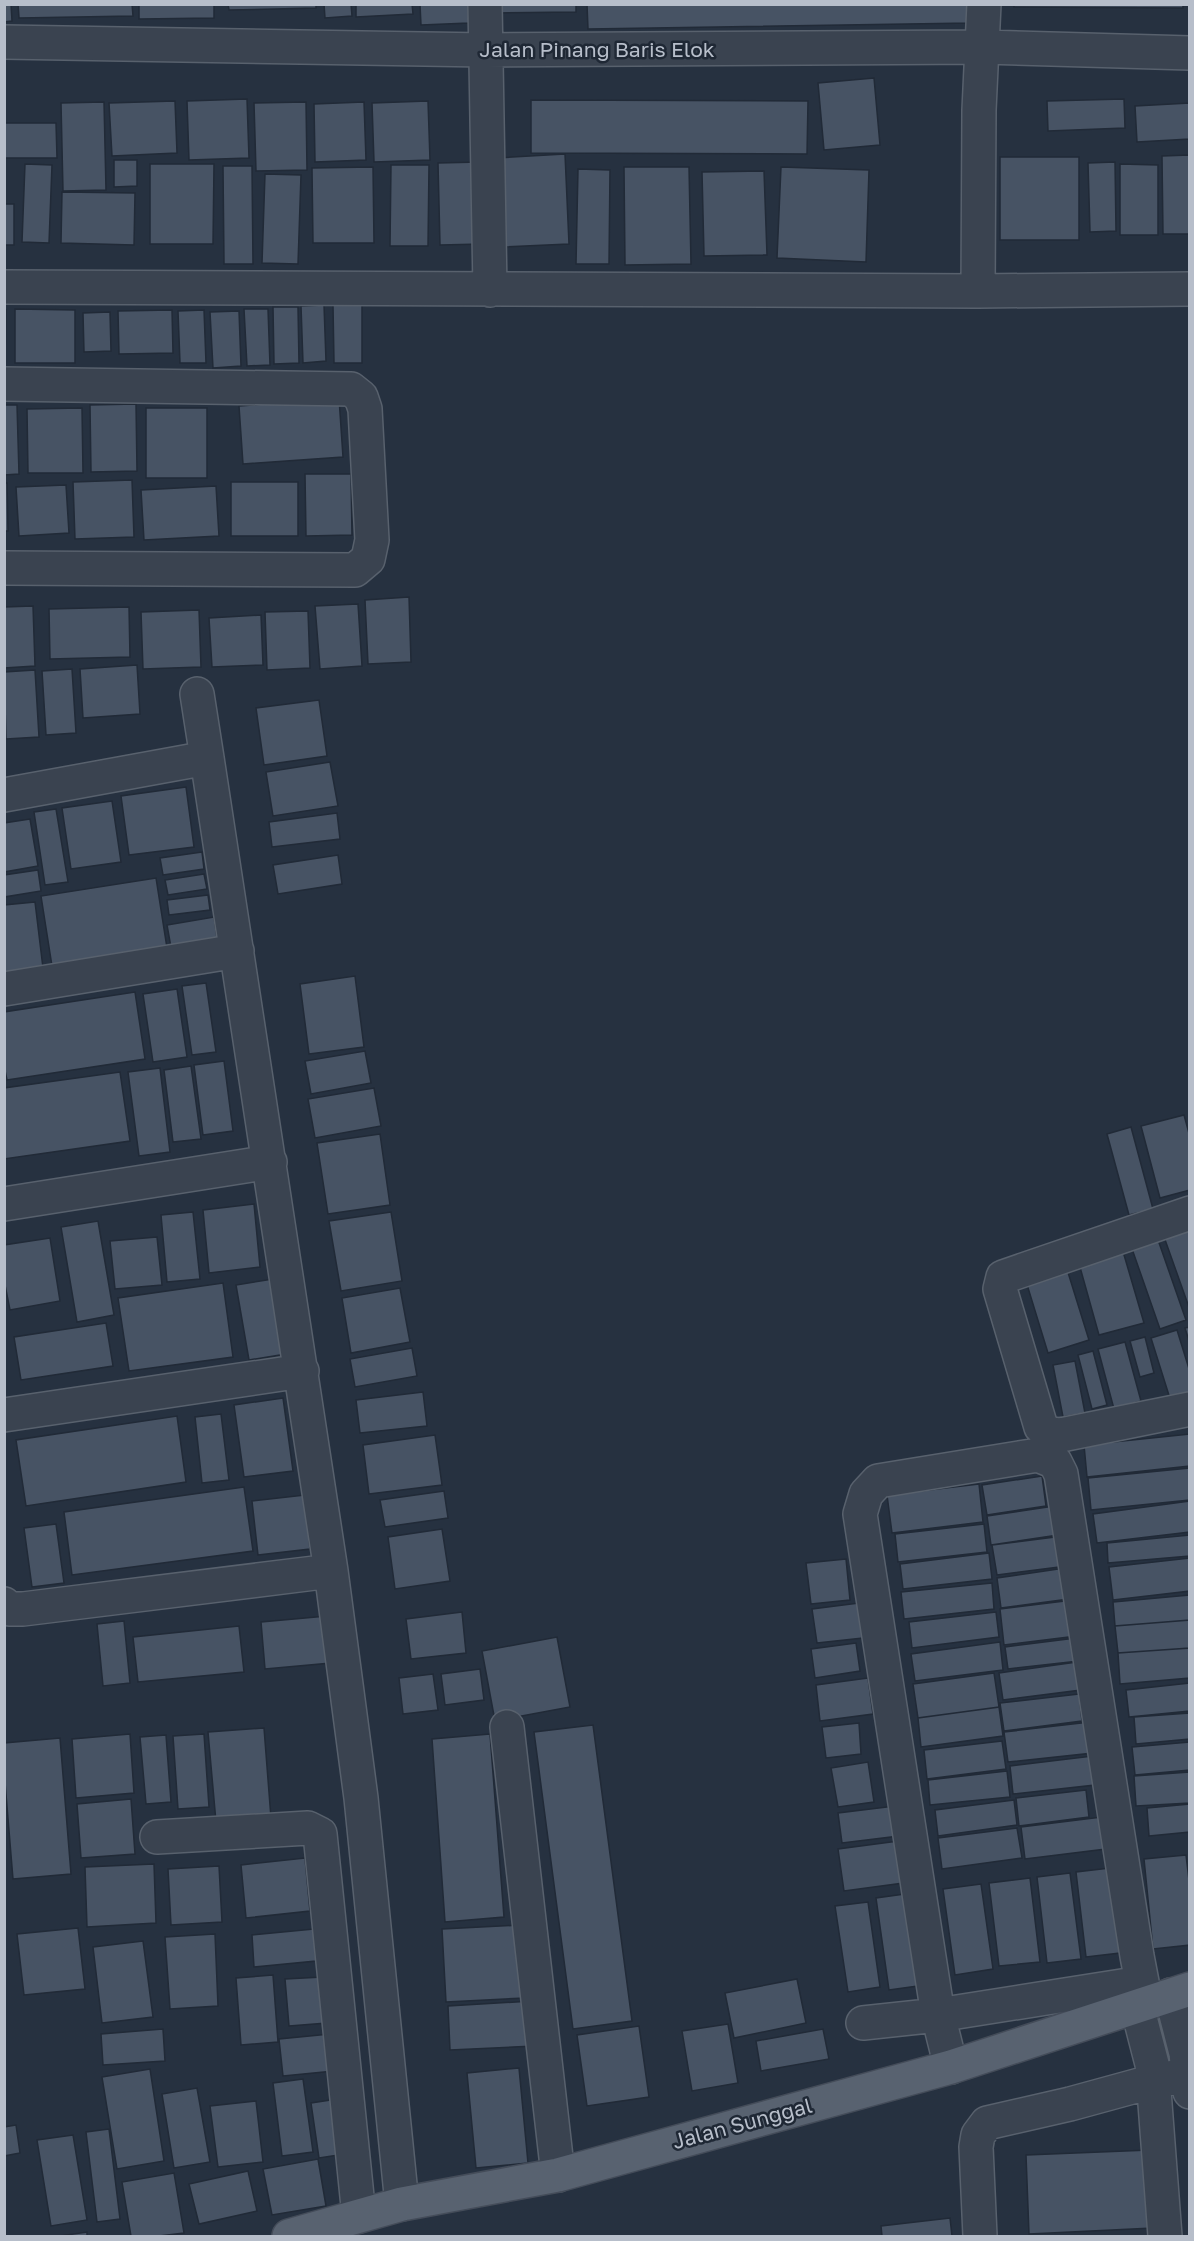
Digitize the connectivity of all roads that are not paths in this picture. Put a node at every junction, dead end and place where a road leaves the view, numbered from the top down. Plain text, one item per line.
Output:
1 (485, 4) edge
2 (984, 4) edge
3 (4, 42) edge
4 (983, 47) junction
5 (486, 50) junction
6 (1190, 53) edge
7 (4, 287) edge
8 (1190, 289) edge
9 (490, 290) junction
10 (978, 291) junction
11 (4, 384) edge
12 (4, 568) edge
13 (197, 694) dead end
14 (207, 758) junction
15 (4, 795) edge
16 (237, 951) junction
17 (4, 989) edge
18 (270, 1162) junction
19 (4, 1204) edge
20 (1190, 1213) edge
21 (302, 1371) junction
22 (1190, 1409) edge
23 (4, 1415) edge
24 (331, 1571) junction
25 (4, 1604) edge
26 (507, 1727) dead end
27 (156, 1838) dead end
28 (1157, 1995) edge
29 (938, 2014) junction
30 (863, 2023) dead end
31 (951, 2067) junction
32 (1189, 2080) edge
33 (1154, 2081) junction
34 (558, 2175) junction
35 (402, 2204) junction
36 (358, 2216) junction
37 (289, 2236) edge
38 (980, 2236) edge
39 (1165, 2236) edge

1 - 5 street
2 - 4 street
3 - 5 street, Jalan Pinang Baris Elok
4 - 5 street, Jalan Pinang Baris Elok
4 - 6 street, Jalan Pinang Baris Elok
4 - 10 street
5 - 9 street
7 - 9 street
8 - 10 street
9 - 10 street
11 - 12 street
13 - 14 street
14 - 15 street
14 - 16 street
16 - 17 street
16 - 18 street
18 - 19 street
18 - 21 street
20 - 22 street
21 - 23 street
21 - 24 street
24 - 25 street
24 - 35 street
26 - 34 street
27 - 36 street
28 - 29 street
28 - 29 street
28 - 31 main road, Jalan Sunggal
28 - 32 street
28 - 33 street
29 - 30 street
29 - 31 street
31 - 34 main road, Jalan Sunggal
32 - 33 street
33 - 38 street
33 - 39 street
34 - 35 main road, Jalan Sunggal
35 - 36 main road, Jalan Sunggal
36 - 37 main road, Jalan Sunggal

